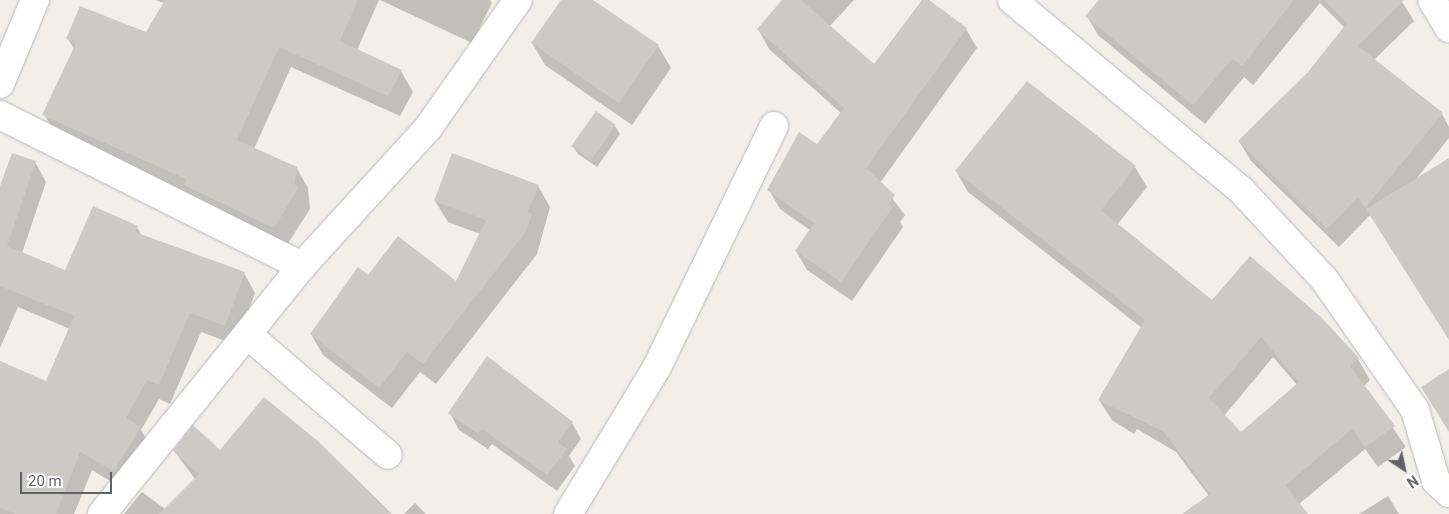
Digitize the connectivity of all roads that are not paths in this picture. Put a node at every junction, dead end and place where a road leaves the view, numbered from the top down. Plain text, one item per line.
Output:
1 (35, 0) edge
2 (518, 0) edge
3 (1012, 0) edge
4 (1432, 0) edge
5 (1449, 28) edge
6 (0, 84) edge
7 (0, 115) edge
8 (774, 126) dead end
9 (302, 266) junction
10 (248, 335) junction
11 (388, 455) dead end
12 (1449, 493) edge
13 (102, 514) edge
14 (568, 514) edge

1 - 6 street
2 - 9 street
3 - 12 street
4 - 5 street
7 - 9 street
8 - 14 street
9 - 10 street
10 - 11 street
10 - 13 street

